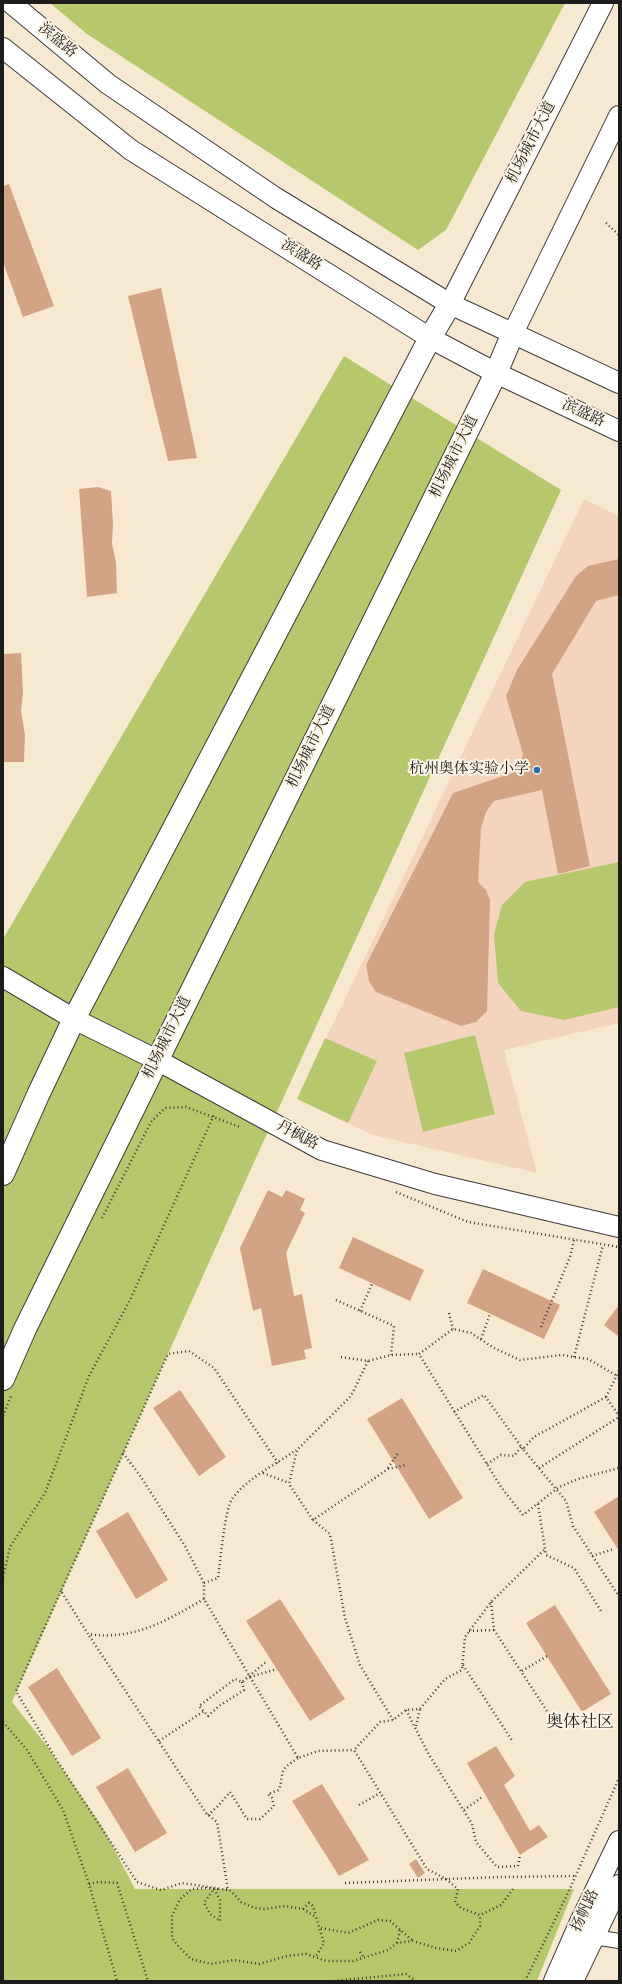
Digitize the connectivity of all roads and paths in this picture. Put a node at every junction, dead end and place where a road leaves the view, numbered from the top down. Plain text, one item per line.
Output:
1 (11, 3) edge
2 (603, 3) edge
3 (3, 48) edge
4 (619, 116) edge
5 (606, 223) dead end
6 (619, 235) edge
7 (450, 304) junction
8 (513, 333) junction
9 (430, 338) junction
10 (496, 373) junction
11 (619, 384) edge
12 (619, 431) edge
13 (3, 976) edge
14 (74, 1019) junction
15 (157, 1060) junction
16 (223, 1096) junction
17 (213, 1116) junction
18 (3, 1174) edge
19 (100, 1223) dead end
20 (619, 1227) edge
21 (574, 1240) dead end
22 (603, 1245) dead end
23 (372, 1284) dead end
24 (336, 1300) dead end
25 (360, 1311) junction
26 (449, 1313) dead end
27 (490, 1314) dead end
28 (541, 1327) dead end
29 (453, 1329) junction
30 (481, 1339) junction
31 (419, 1354) junction
32 (391, 1355) junction
33 (341, 1357) dead end
34 (574, 1357) junction
35 (368, 1361) junction
36 (619, 1371) edge
37 (618, 1377) edge
38 (7, 1386) edge
39 (606, 1397) junction
40 (454, 1412) junction
41 (3, 1416) edge
42 (619, 1416) edge
43 (522, 1448) junction
44 (296, 1450) junction
45 (123, 1453) junction
46 (398, 1453) dead end
47 (278, 1463) junction
48 (487, 1464) junction
49 (406, 1465) dead end
50 (539, 1468) junction
51 (619, 1468) edge
52 (388, 1469) junction
53 (263, 1473) junction
54 (289, 1483) junction
55 (556, 1489) junction
56 (538, 1504) junction
57 (313, 1520) junction
58 (545, 1549) junction
59 (614, 1549) dead end
60 (592, 1556) junction
61 (3, 1577) edge
62 (204, 1583) junction
63 (61, 1591) junction
64 (618, 1595) edge
65 (204, 1599) junction
66 (491, 1602) junction
67 (601, 1611) dead end
68 (494, 1630) junction
69 (469, 1631) junction
70 (88, 1634) junction
71 (547, 1656) dead end
72 (266, 1662) dead end
73 (462, 1665) junction
74 (277, 1669) dead end
75 (522, 1671) junction
76 (250, 1677) junction
77 (242, 1682) junction
78 (420, 1709) junction
79 (406, 1710) junction
80 (204, 1711) junction
81 (547, 1711) dead end
82 (393, 1720) junction
83 (3, 1722) edge
84 (416, 1726) junction
85 (159, 1741) junction
86 (513, 1742) dead end
87 (354, 1750) junction
88 (298, 1758) junction
89 (619, 1778) edge
90 (380, 1793) junction
91 (482, 1797) dead end
92 (359, 1805) dead end
93 (464, 1810) junction
94 (208, 1815) junction
95 (619, 1841) edge
96 (520, 1855) dead end
97 (576, 1876) junction
98 (446, 1879) junction
99 (345, 1883) dead end
100 (89, 1884) junction
101 (619, 1885) edge
102 (222, 1889) junction
103 (513, 1889) dead end
104 (214, 1890) junction
105 (228, 1890) junction
106 (303, 1909) junction
107 (480, 1915) junction
108 (316, 1917) junction
109 (320, 1928) junction
110 (400, 1930) junction
111 (167, 1935) dead end
112 (594, 1937) junction
113 (172, 1938) junction
114 (413, 1941) junction
115 (619, 1941) edge
116 (397, 1943) junction
117 (360, 1952) dead end
118 (315, 1958) junction
119 (364, 1958) junction
120 (117, 1981) edge
121 (148, 1981) edge
122 (334, 1981) edge
123 (416, 1981) edge
124 (525, 1981) edge
125 (554, 1981) edge
126 (573, 1981) edge

1 - 7 main road, 滨盛路
2 - 7 main road, 机场城市大道
3 - 9 main road, 滨盛路
4 - 8 main road, 机场城市大道
5 - 6 path
7 - 8 main road, 滨盛路
7 - 9 main road
8 - 10 main road, 机场城市大道
8 - 11 main road, 滨盛路
9 - 10 main road, 滨盛路
9 - 14 main road
10 - 12 main road, 滨盛路
10 - 15 main road, 机场城市大道
13 - 14 main road, 丹枫路
14 - 15 main road, 丹枫路
14 - 18 main road
15 - 16 main road, 丹枫路
15 - 38 main road, 机场城市大道
16 - 17 path
16 - 20 main road, 丹枫路
17 - 19 path
17 - 61 path
21 - 28 path
22 - 34 path
23 - 25 path
24 - 25 path
25 - 32 path
26 - 29 path
27 - 30 path
29 - 30 path
29 - 31 path
30 - 34 path
31 - 32 path
31 - 40 path
32 - 35 path
33 - 35 path
34 - 37 path
35 - 44 path
36 - 37 path
37 - 39 path
38 - 41 path
39 - 42 path
39 - 43 path
40 - 43 path
40 - 48 path
42 - 50 path
43 - 48 path
43 - 50 path
44 - 47 path
44 - 54 path
45 - 47 path
45 - 62 path
45 - 63 path
46 - 52 path
47 - 53 path
48 - 56 path
49 - 52 path
50 - 55 path
51 - 55 path
52 - 57 path
53 - 54 path
53 - 62 path
54 - 57 path
55 - 56 path
55 - 60 path
56 - 58 path
57 - 82 path
58 - 66 path
58 - 67 path
59 - 60 path
60 - 64 path
62 - 65 path
63 - 70 path
63 - 102 path
65 - 70 path
65 - 76 path
66 - 68 path
66 - 69 path
68 - 69 path
68 - 75 path
69 - 73 path
70 - 85 path
71 - 75 path
72 - 76 path
73 - 78 path
73 - 86 path
74 - 76 path
75 - 81 path
76 - 77 path
76 - 88 path
77 - 80 path
77 - 80 path
78 - 79 path
78 - 84 path
79 - 82 path
79 - 84 path
80 - 85 path
82 - 87 path
83 - 100 path
84 - 93 path
85 - 94 path
87 - 88 path
87 - 90 path
88 - 94 path
89 - 97 path
90 - 92 path
90 - 98 path
91 - 93 path
93 - 96 path
94 - 105 path
95 - 125 main road, 扬帆路
97 - 98 path
97 - 124 path
98 - 99 path
98 - 107 path
100 - 120 path
100 - 121 path
101 - 112 main road
102 - 104 path
102 - 105 path
103 - 107 path
104 - 104 path
104 - 113 path
105 - 106 path
106 - 108 path
106 - 108 path
107 - 114 path
108 - 109 path
109 - 110 path
109 - 118 path
110 - 114 path
110 - 116 path
111 - 113 path
112 - 115 street
112 - 126 main road
113 - 118 path
114 - 116 path
116 - 119 path
117 - 119 path
118 - 119 path
122 - 123 path

